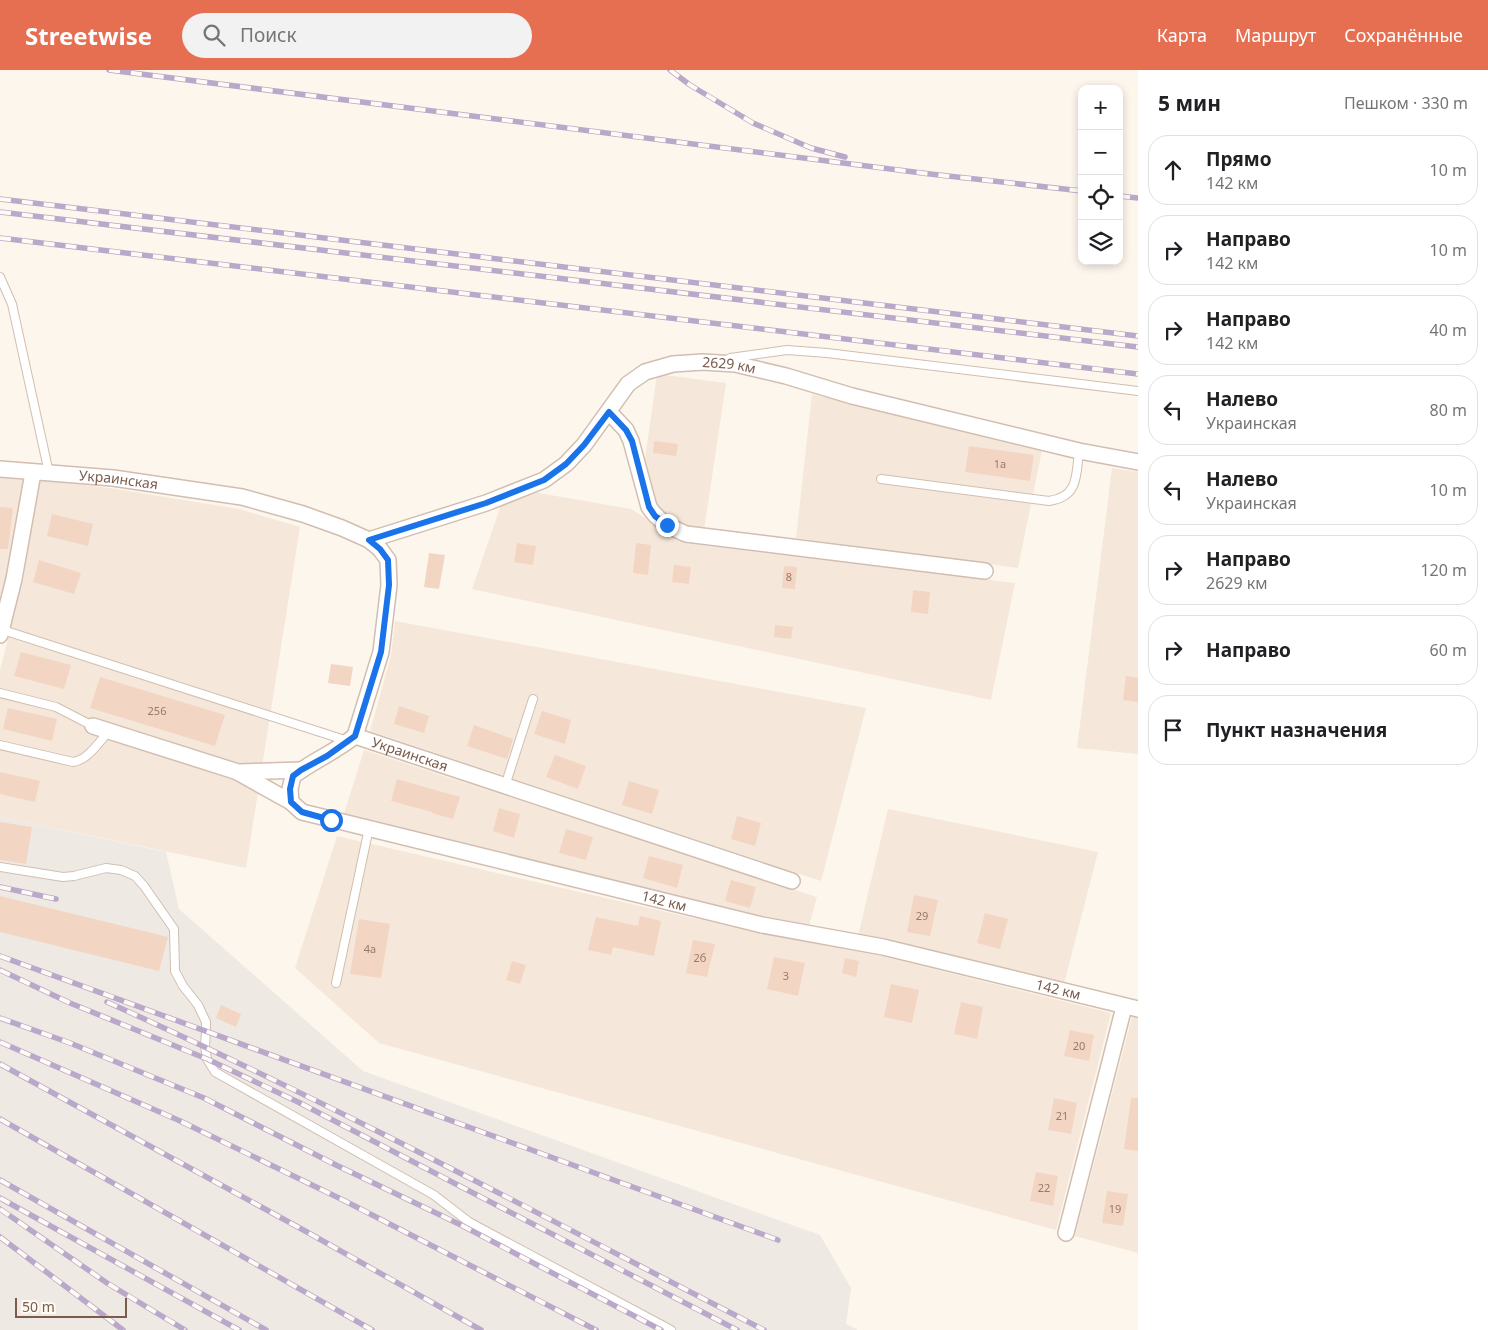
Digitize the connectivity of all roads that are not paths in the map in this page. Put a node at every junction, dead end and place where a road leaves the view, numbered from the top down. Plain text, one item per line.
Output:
1 (0, 277) edge
2 (703, 362) junction
3 (1138, 391) edge
4 (609, 412) junction
5 (1079, 451) junction
6 (1138, 462) edge
7 (0, 469) edge
8 (33, 473) junction
9 (49, 474) junction
10 (881, 479) dead end
11 (369, 540) junction
12 (985, 571) dead end
13 (0, 631) edge
14 (0, 693) edge
15 (533, 699) dead end
16 (93, 726) joint
17 (109, 731) junction
18 (352, 738) junction
19 (0, 745) edge
20 (301, 770) junction
21 (238, 772) junction
22 (505, 786) junction
23 (291, 802) junction
24 (369, 828) junction
25 (0, 867) edge
26 (792, 881) dead end
27 (336, 983) dead end
28 (1131, 1008) edge
29 (1066, 1233) dead end
30 (671, 1330) edge

1 - 9 lane
2 - 3 lane
2 - 4 street, 2629 км
2 - 5 street, 2629 км
4 - 11 street, 2629 км
4 - 12 street
5 - 6 street, 2629 км
5 - 10 lane
7 - 8 street, Украинская
8 - 9 street, Украинская
8 - 13 street
9 - 11 street, Украинская
11 - 18 street, Украинская
13 - 18 lane
14 - 16 lane
15 - 22 lane
16 - 17 street
17 - 19 lane
17 - 21 street
18 - 20 street
18 - 22 street, Украинская
20 - 21 street
20 - 23 street
21 - 23 street, 142 км
22 - 26 street, Украинская
23 - 24 street, 142 км
24 - 27 lane
24 - 28 street, 142 км
25 - 30 lane
28 - 29 street

